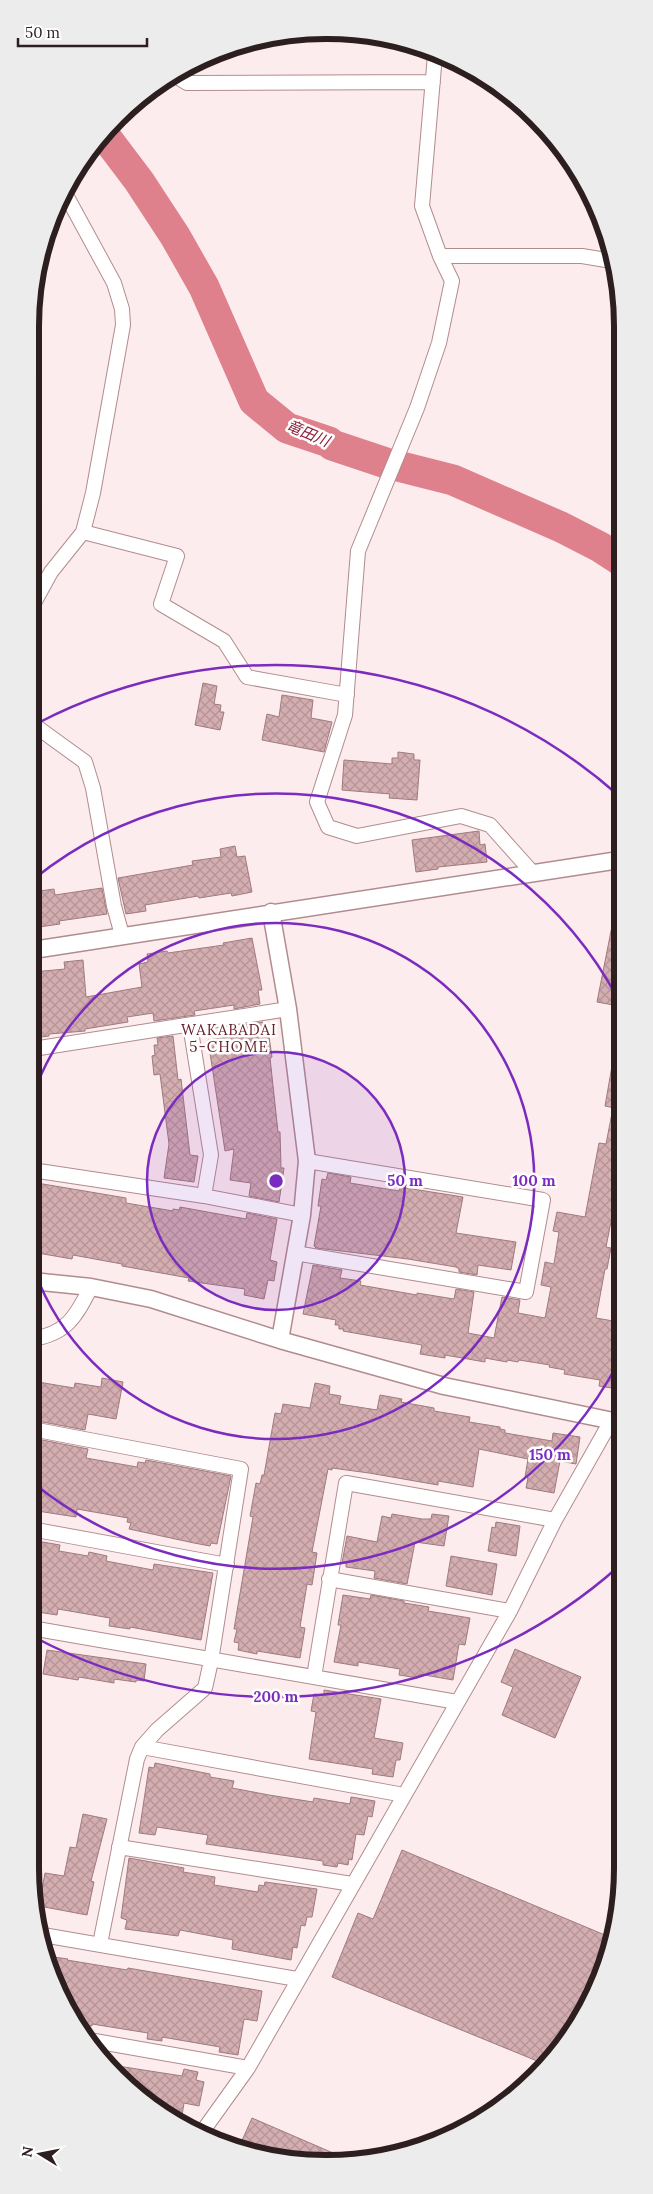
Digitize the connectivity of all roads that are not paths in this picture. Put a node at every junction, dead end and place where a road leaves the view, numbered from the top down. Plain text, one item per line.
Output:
1 (434, 60) edge
2 (180, 79) edge
3 (432, 82) junction
4 (68, 199) edge
5 (440, 256) junction
6 (606, 260) edge
7 (83, 532) junction
8 (39, 594) edge
9 (346, 695) junction
10 (39, 730) edge
11 (614, 861) edge
12 (532, 872) junction
13 (271, 912) junction
14 (122, 935) junction
15 (39, 949) edge
16 (288, 1009) junction
17 (190, 1025) junction
18 (39, 1048) edge
19 (307, 1161) junction
20 (39, 1171) edge
21 (204, 1196) junction
22 (302, 1215) junction
23 (296, 1253) junction
24 (39, 1282) edge
25 (91, 1287) junction
26 (39, 1337) edge
27 (280, 1340) junction
28 (614, 1422) edge
29 (39, 1430) edge
30 (555, 1520) junction
31 (39, 1530) edge
32 (227, 1565) junction
33 (329, 1578) junction
34 (510, 1611) junction
35 (39, 1629) edge
36 (211, 1661) junction
37 (314, 1677) junction
38 (456, 1702) junction
39 (142, 1747) junction
40 (404, 1795) junction
41 (119, 1847) junction
42 (352, 1884) junction
43 (47, 1936) edge
44 (100, 1944) junction
45 (297, 1979) junction
46 (97, 2041) edge
47 (248, 2068) junction
48 (205, 2128) edge

1 - 3 street
2 - 3 street
3 - 5 street
4 - 7 street
5 - 6 street
5 - 9 street
7 - 8 street
7 - 9 street
9 - 12 street
10 - 14 street
11 - 12 street
12 - 13 street
13 - 14 street
13 - 16 street
14 - 15 street
16 - 17 street
16 - 19 street
17 - 18 street
17 - 21 street
19 - 22 street
19 - 23 street
20 - 21 street
21 - 22 street
22 - 23 street
23 - 27 street
24 - 25 street
25 - 26 street
25 - 27 street
27 - 28 street
28 - 30 street
29 - 32 street
30 - 33 street
30 - 34 street
31 - 32 street
32 - 36 street
33 - 34 street
33 - 37 street
34 - 38 street
35 - 36 street
36 - 37 street
36 - 39 street
37 - 38 street
38 - 40 street
39 - 40 street
39 - 41 street
40 - 42 street
41 - 42 street
41 - 44 street
42 - 45 street
43 - 44 street
44 - 45 street
45 - 47 street
46 - 47 street
47 - 48 street

